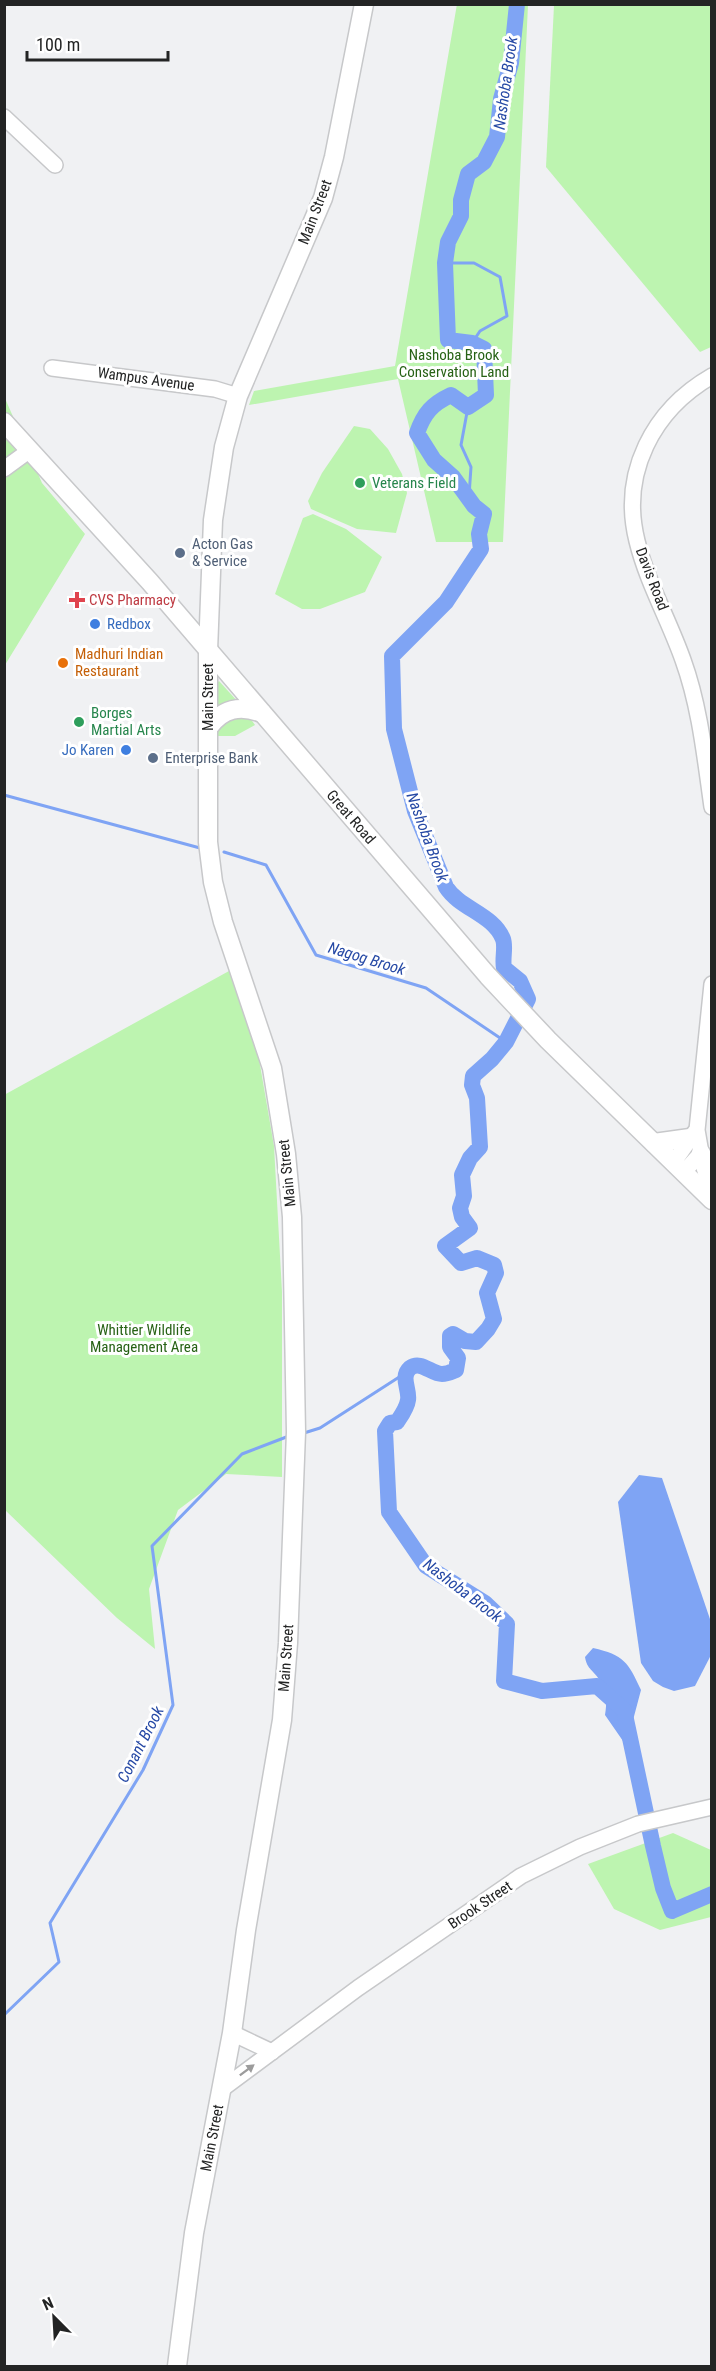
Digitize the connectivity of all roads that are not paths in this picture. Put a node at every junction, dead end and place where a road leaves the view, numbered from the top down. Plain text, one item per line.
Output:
1 (364, 4) edge
2 (4, 117) edge
3 (55, 165) dead end
4 (52, 368) dead end
5 (711, 376) edge
6 (238, 396) junction
7 (4, 422) edge
8 (30, 450) junction
9 (4, 469) edge
10 (210, 597) junction
11 (173, 610) junction
12 (208, 651) junction
13 (262, 713) junction
14 (209, 727) junction
15 (711, 807) edge
16 (711, 984) edge
17 (694, 1134) junction
18 (654, 1143) junction
19 (701, 1153) junction
20 (679, 1168) junction
21 (711, 1188) edge
22 (711, 1200) edge
23 (711, 1807) edge
24 (232, 2033) junction
25 (272, 2052) junction
26 (222, 2089) junction
27 (177, 2367) edge

1 - 6 main road, Main Street
2 - 3 street
4 - 6 street, Wampus Avenue
5 - 15 street, Davis Road
6 - 10 main road, Main Street
7 - 8 main road, Great Road
8 - 9 street
8 - 11 main road, Great Road
10 - 11 main road
10 - 12 main road, Main Street
11 - 12 main road, Great Road
12 - 13 main road, Great Road
12 - 14 main road, Main Street
13 - 14 main road
13 - 18 main road, Great Road
14 - 24 main road, Main Street
16 - 17 street
17 - 18 main road
17 - 19 street
17 - 20 street
18 - 20 main road, Great Road
19 - 20 street
19 - 21 main road
20 - 22 main road, Great Road
23 - 25 street, Brook Street
24 - 25 street
24 - 26 main road, Main Street
26 -> 25 street, Brook Street
26 - 27 main road, Main Street

